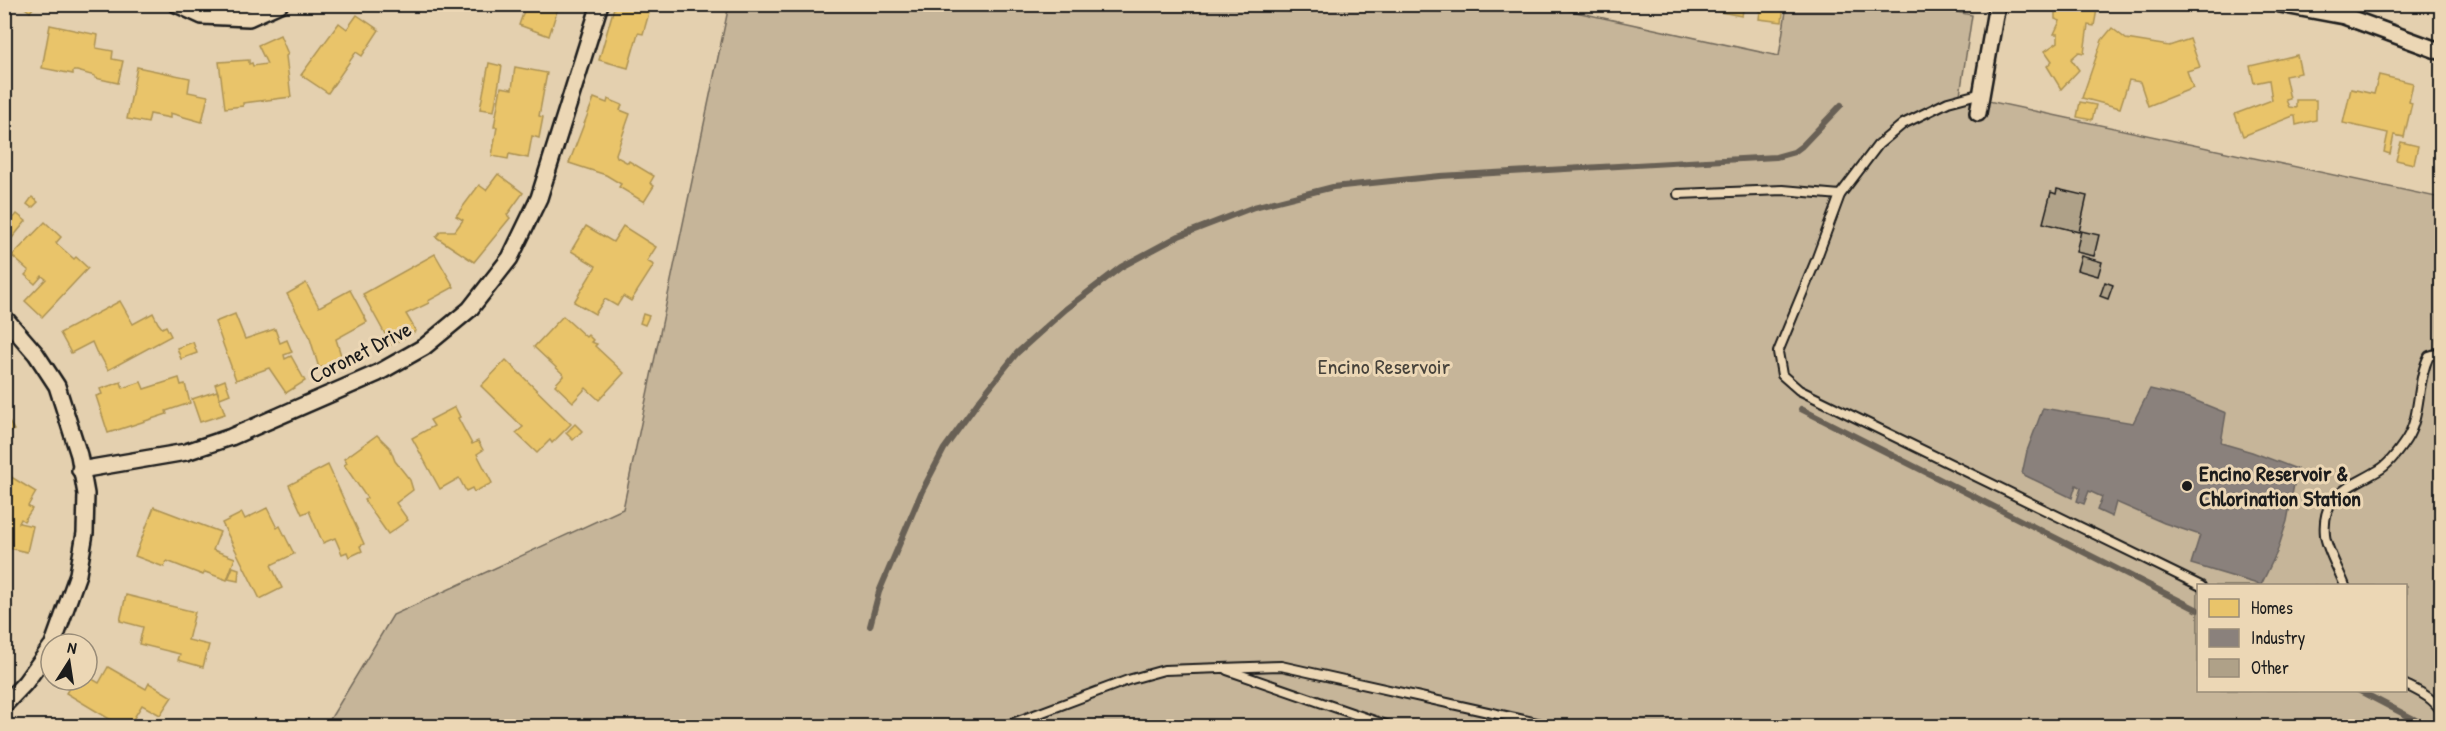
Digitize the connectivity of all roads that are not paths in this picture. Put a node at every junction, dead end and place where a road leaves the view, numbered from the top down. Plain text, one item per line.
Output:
1 (176, 4) edge
2 (280, 4) edge
3 (600, 4) edge
4 (1997, 4) edge
5 (2280, 4) edge
6 (2442, 52) edge
7 (1982, 93) junction
8 (1978, 113) dead end
9 (1678, 194) dead end
10 (1840, 195) junction
11 (4, 317) edge
12 (2442, 352) edge
13 (81, 470) junction
14 (2199, 584) edge
15 (2345, 584) edge
16 (57, 632) edge
17 (39, 663) edge
18 (1220, 667) junction
19 (2407, 686) edge
20 (4, 705) edge
21 (2442, 713) edge
22 (1005, 726) edge
23 (1389, 726) edge
24 (1551, 726) edge

1 - 2 street
3 - 13 street, Coronet Drive
4 - 7 street
5 - 6 street
7 - 8 street
7 - 10 lane
9 - 10 lane
10 - 14 lane
11 - 13 street
12 - 15 lane
13 - 16 street
17 - 20 street
18 - 22 lane
18 - 23 lane
18 - 24 lane
19 - 21 lane

